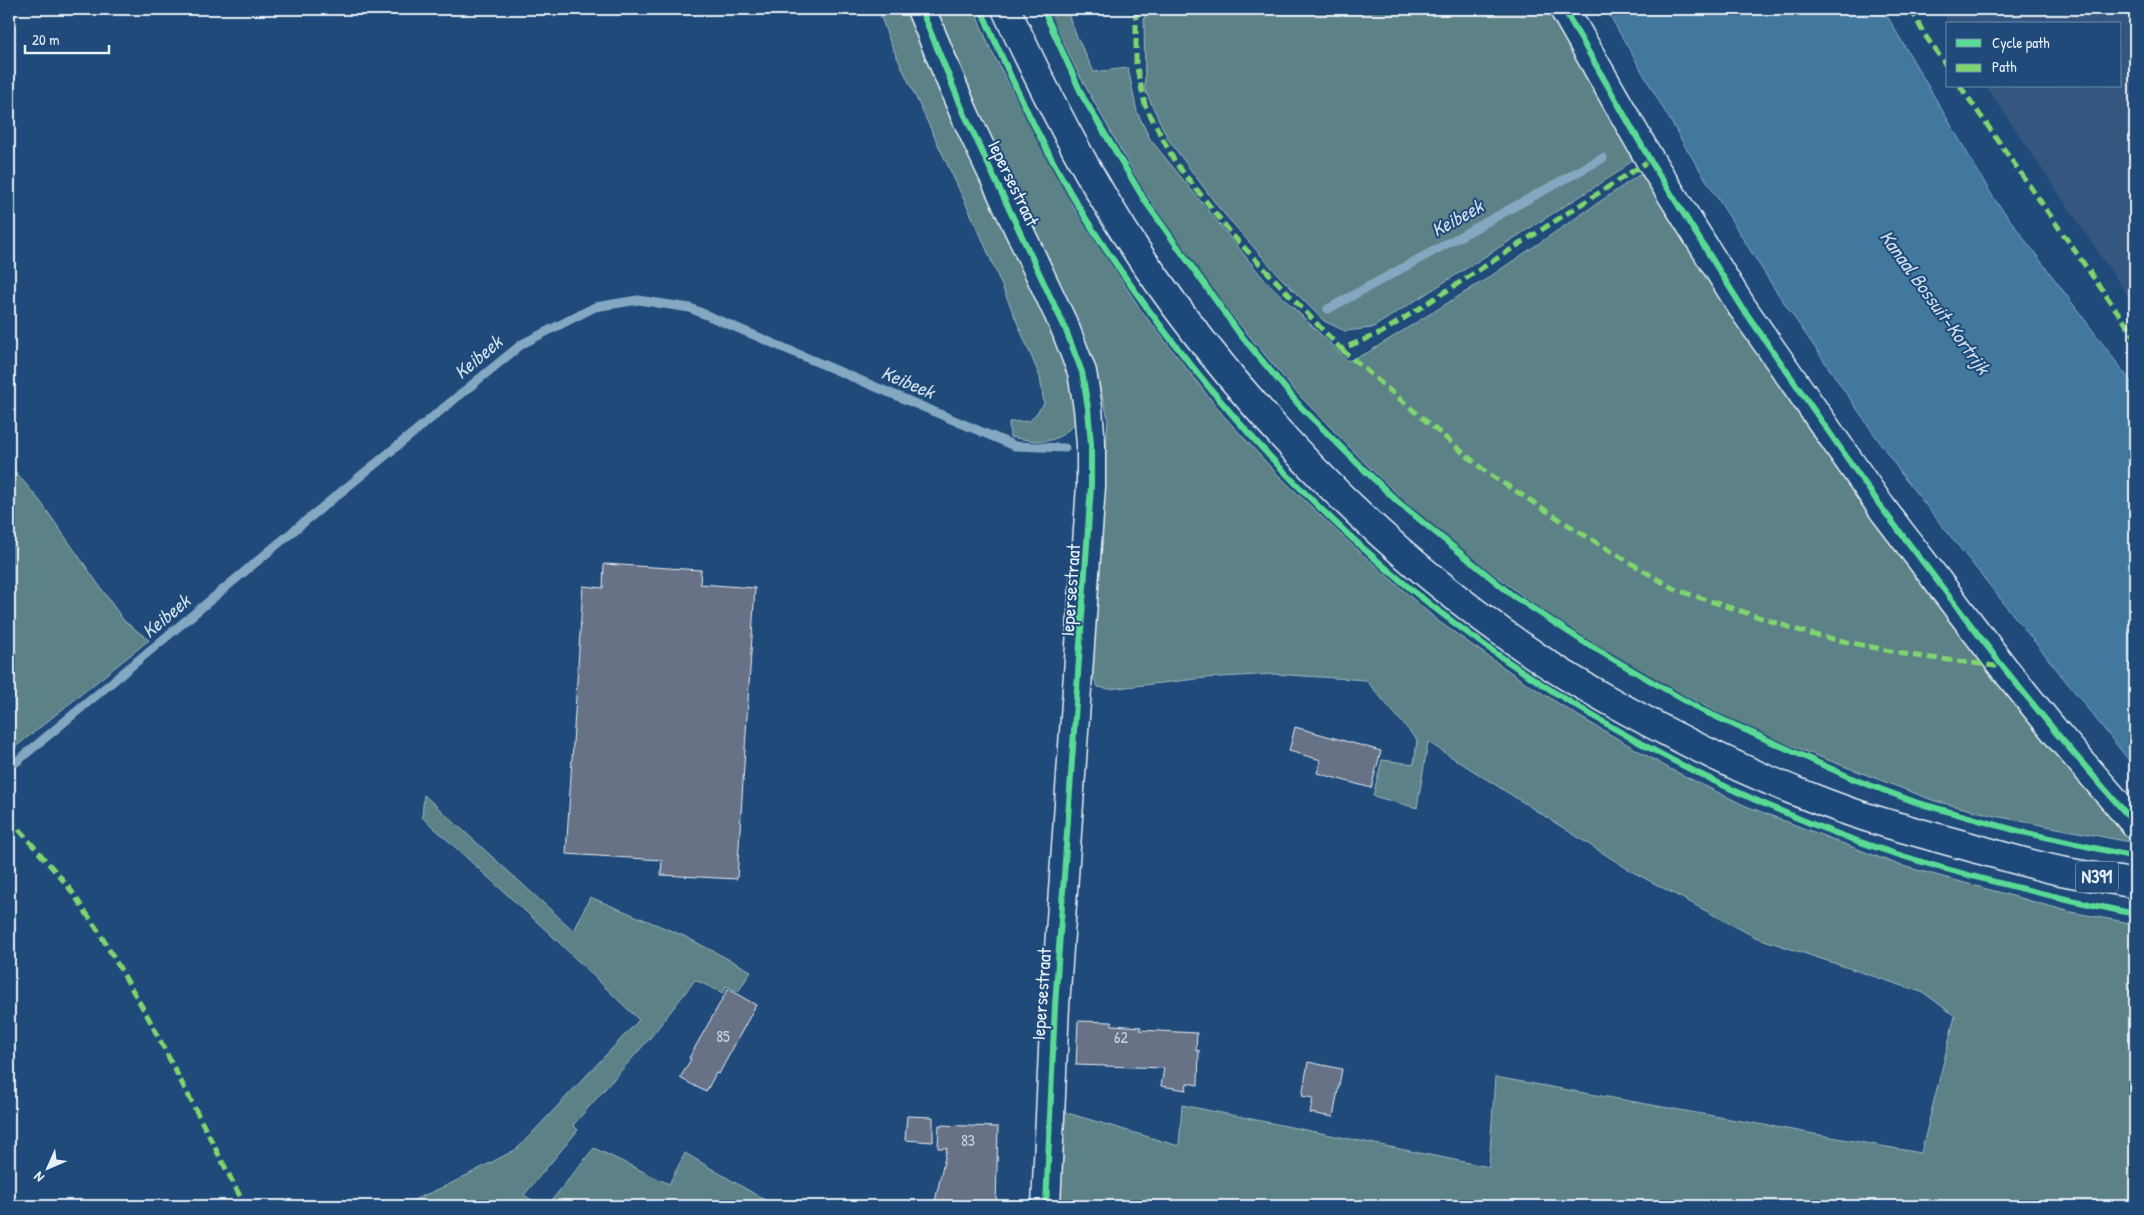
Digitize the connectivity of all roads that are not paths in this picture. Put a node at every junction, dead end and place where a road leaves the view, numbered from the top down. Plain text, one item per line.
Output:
1 (922, 9) edge
2 (1006, 9) edge
3 (1564, 9) edge
4 (2135, 824) edge
5 (2135, 884) edge
6 (1046, 1206) edge

1 - 6 street, Iepersestraat
2 - 5 street, N391
3 - 4 street

